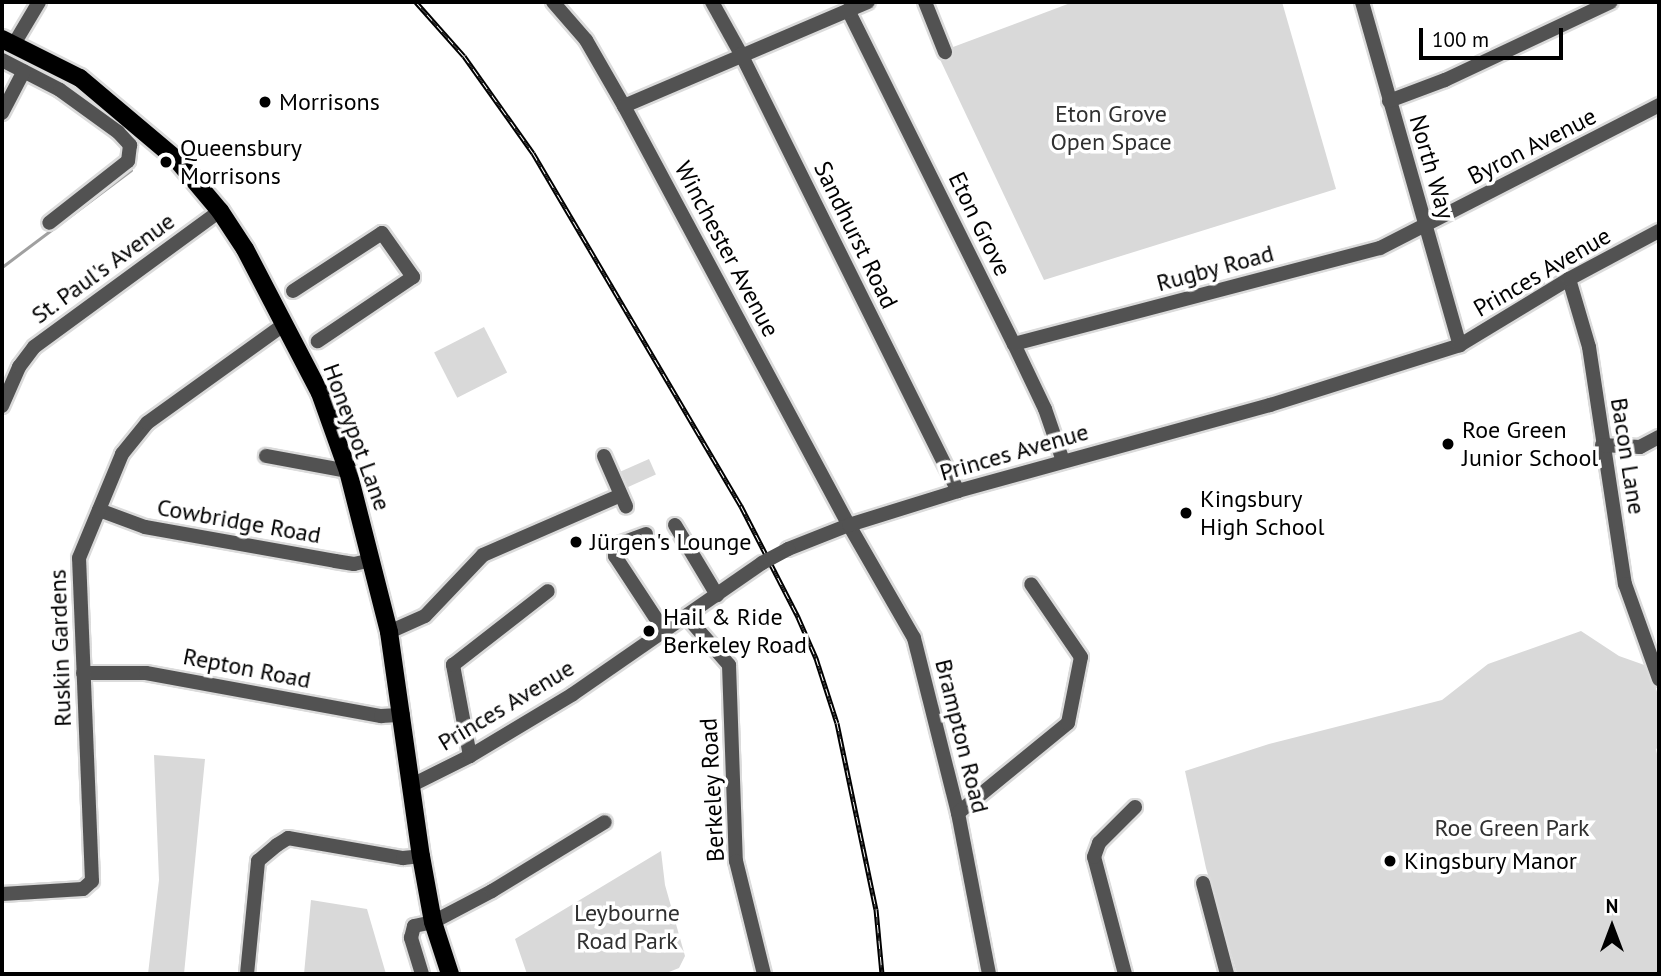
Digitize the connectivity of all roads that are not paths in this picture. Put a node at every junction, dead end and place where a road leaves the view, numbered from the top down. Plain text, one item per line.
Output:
1 (39, 2) edge
2 (553, 2) edge
3 (712, 2) edge
4 (868, 2) edge
5 (925, 2) edge
6 (1362, 2) edge
7 (1611, 2) edge
8 (848, 10) junction
9 (8, 41) edge
10 (945, 52) dead end
11 (741, 54) junction
12 (2, 60) edge
13 (24, 71) junction
14 (1389, 101) junction
15 (1659, 105) edge
16 (624, 106) junction
17 (2, 113) edge
18 (220, 211) junction
19 (49, 223) dead end
20 (1425, 226) junction
21 (1659, 231) edge
22 (1569, 279) junction
23 (293, 291) dead end
24 (285, 324) junction
25 (318, 341) dead end
26 (1014, 344) junction
27 (1460, 345) junction
28 (2, 406) edge
29 (1659, 437) edge
30 (1602, 445) junction
31 (267, 456) dead end
32 (604, 456) dead end
33 (1063, 461) junction
34 (348, 471) junction
35 (958, 491) junction
36 (99, 510) junction
37 (675, 525) dead end
38 (849, 525) junction
39 (646, 534) dead end
40 (372, 560) junction
41 (1031, 584) dead end
42 (548, 592) dead end
43 (718, 595) junction
44 (687, 617) junction
45 (389, 632) junction
46 (665, 632) junction
47 (83, 673) junction
48 (1659, 679) edge
49 (403, 715) junction
50 (470, 756) junction
51 (412, 785) junction
52 (1135, 807) dead end
53 (958, 813) junction
54 (605, 822) dead end
55 (421, 856) junction
56 (1203, 883) dead end
57 (2, 894) edge
58 (433, 922) junction
59 (247, 974) edge
60 (422, 974) edge
61 (450, 974) edge
62 (764, 974) edge
63 (989, 974) edge
64 (1125, 974) edge
65 (1227, 974) edge

1 - 9 street
2 - 16 street, Winchester Avenue
3 - 11 street, Sandhurst Road
4 - 8 street
5 - 10 street
6 - 14 street, North Way
7 - 14 street
8 - 11 street
8 - 26 street, Eton Grove
9 - 18 main road, Honeypot Lane
11 - 16 street
11 - 35 street, Sandhurst Road
12 - 13 street
13 - 17 street
13 - 19 street
14 - 20 street, North Way
15 - 20 street, Byron Avenue
16 - 38 street, Winchester Avenue
18 - 24 main road, Honeypot Lane
18 - 28 street, St. Paul's Avenue
20 - 26 street, Rugby Road
20 - 27 street, North Way
21 - 22 street, Princes Avenue
22 - 27 street, Princes Avenue
22 - 30 street, Bacon Lane
23 - 25 street
24 - 34 main road, Honeypot Lane
24 - 36 street, Ruskin Gardens
26 - 33 street, Eton Grove
27 - 33 street, Princes Avenue
29 - 30 street
30 - 48 street, Bacon Lane
31 - 34 street
32 - 45 street
33 - 35 street, Princes Avenue
34 - 40 main road, Honeypot Lane
35 - 38 street, Princes Avenue
36 - 40 street, Cowbridge Road
36 - 47 street, Ruskin Gardens
37 - 43 street
38 - 43 street, Princes Avenue, bridge
38 - 53 street, Brampton Road
39 - 46 street
40 - 45 main road, Honeypot Lane
41 - 53 street
42 - 50 street
43 - 44 street, Princes Avenue
44 - 46 street, Princes Avenue
44 - 62 street, Berkeley Road
45 - 49 main road, Honeypot Lane
46 - 50 street, Princes Avenue
47 - 49 street, Repton Road
47 - 57 street, Ruskin Gardens
49 - 51 main road, Honeypot Lane
50 - 51 street, Princes Avenue
51 - 55 main road, Honeypot Lane
52 - 64 street
53 - 63 street, Brampton Road
54 - 58 street
55 - 58 main road, Honeypot Lane
55 - 59 street
56 - 65 street
58 - 60 street
58 - 61 main road, Honeypot Lane

